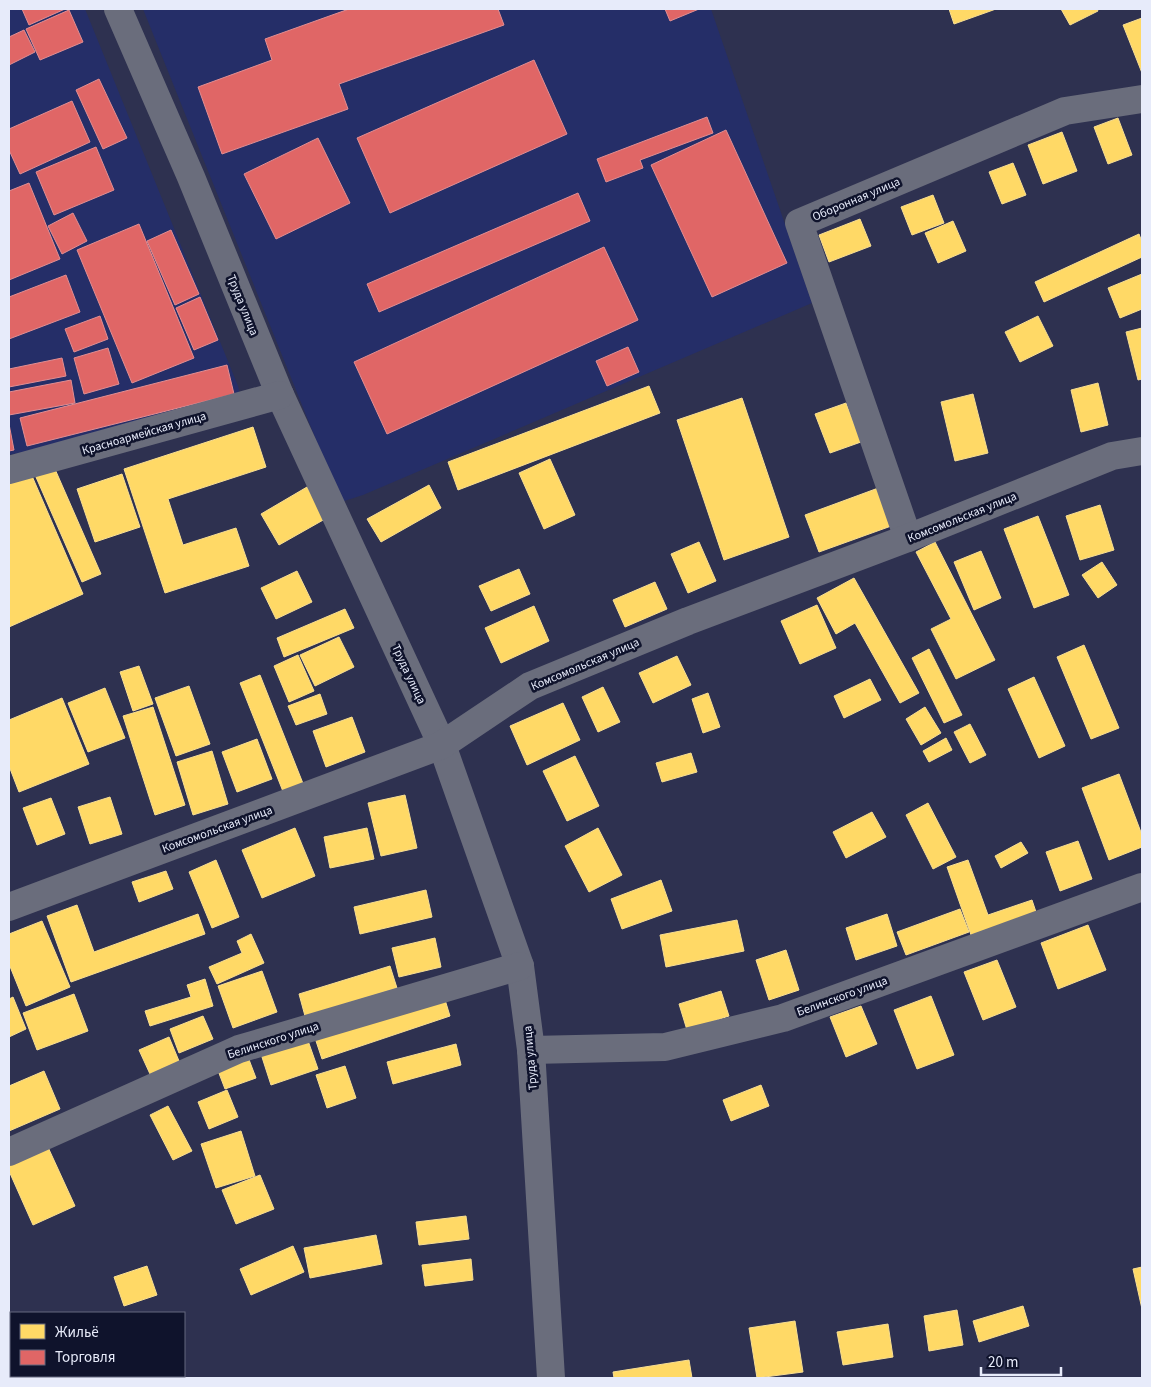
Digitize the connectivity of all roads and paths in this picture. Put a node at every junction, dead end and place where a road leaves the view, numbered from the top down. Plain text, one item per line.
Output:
1 (118, 9) edge
2 (1142, 99) edge
3 (280, 395) junction
4 (1142, 451) edge
5 (9, 470) edge
6 (908, 538) junction
7 (442, 745) junction
8 (1142, 887) edge
9 (9, 906) edge
10 (520, 966) junction
11 (531, 1050) junction
12 (9, 1152) edge
13 (551, 1378) edge

1 - 3 street, Труда улица
2 - 6 street, Оборонная улица
3 - 5 street, Красноармейская улица
3 - 7 street, Труда улица
4 - 6 street, Комсомольская улица
6 - 7 street, Комсомольская улица
7 - 9 street, Комсомольская улица
7 - 10 street, Труда улица
8 - 11 street, Белинского улица
10 - 11 street, Труда улица
10 - 12 street, Белинского улица
11 - 13 street, Труда улица

